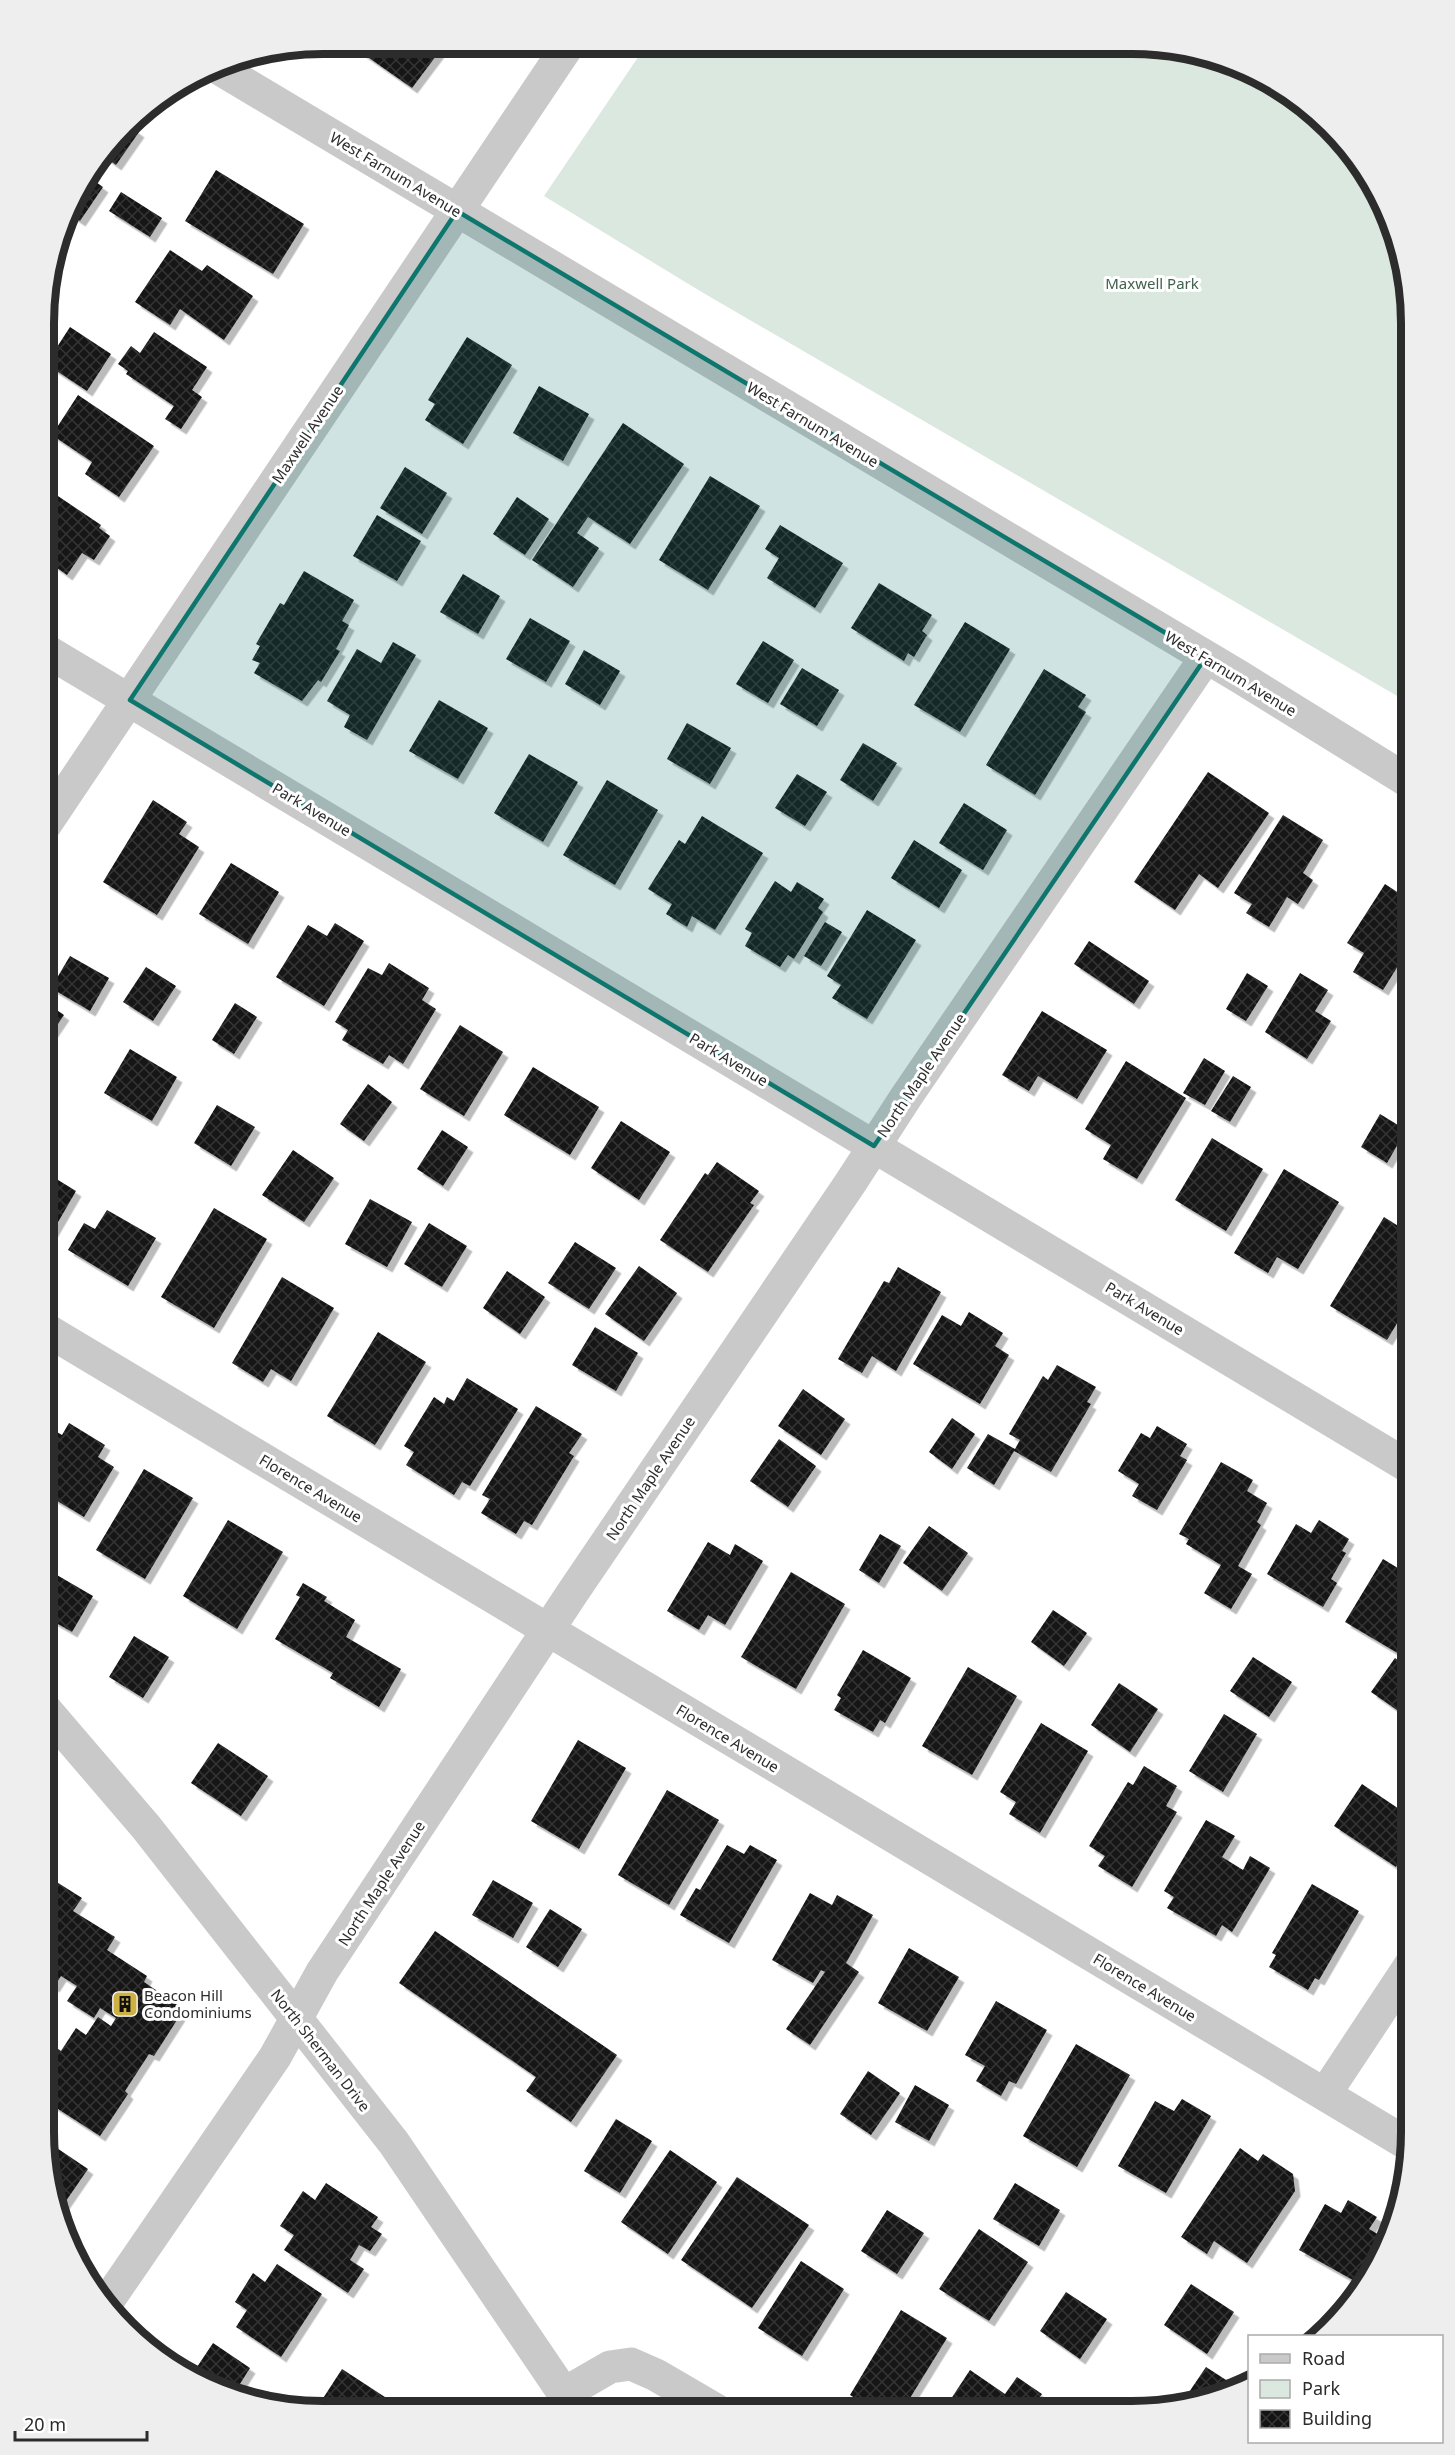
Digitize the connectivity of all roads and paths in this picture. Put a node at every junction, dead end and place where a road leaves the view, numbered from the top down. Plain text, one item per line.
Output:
1 (562, 54) edge
2 (226, 73) edge
3 (457, 211) junction
4 (54, 655) edge
5 (1206, 657) junction
6 (130, 700) junction
7 (1401, 777) edge
8 (54, 812) edge
9 (874, 1146) junction
10 (54, 1334) edge
11 (1401, 1462) edge
12 (549, 1630) junction
13 (54, 1720) edge
14 (1401, 1979) edge
15 (297, 2018) junction
16 (1325, 2094) junction
17 (1401, 2140) edge
18 (111, 2297) edge
19 (569, 2401) edge
20 (571, 2401) edge
21 (701, 2401) edge

1 - 3 street, Maxwell Avenue
2 - 3 street, West Farnum Avenue
3 - 5 street, West Farnum Avenue
3 - 6 street, Maxwell Avenue
4 - 6 street, Park Avenue
5 - 7 street, West Farnum Avenue
5 - 9 street, North Maple Avenue
6 - 8 street, Maxwell Avenue
6 - 9 street, Park Avenue
9 - 11 street, Park Avenue
9 - 12 street, North Maple Avenue
10 - 12 street, Florence Avenue
12 - 15 street, North Maple Avenue
12 - 16 street, Florence Avenue
13 - 15 street, North Sherman Drive
14 - 16 street
15 - 18 street, North Maple Avenue
15 - 19 street, North Sherman Drive
16 - 17 street, Florence Avenue
20 - 21 street

